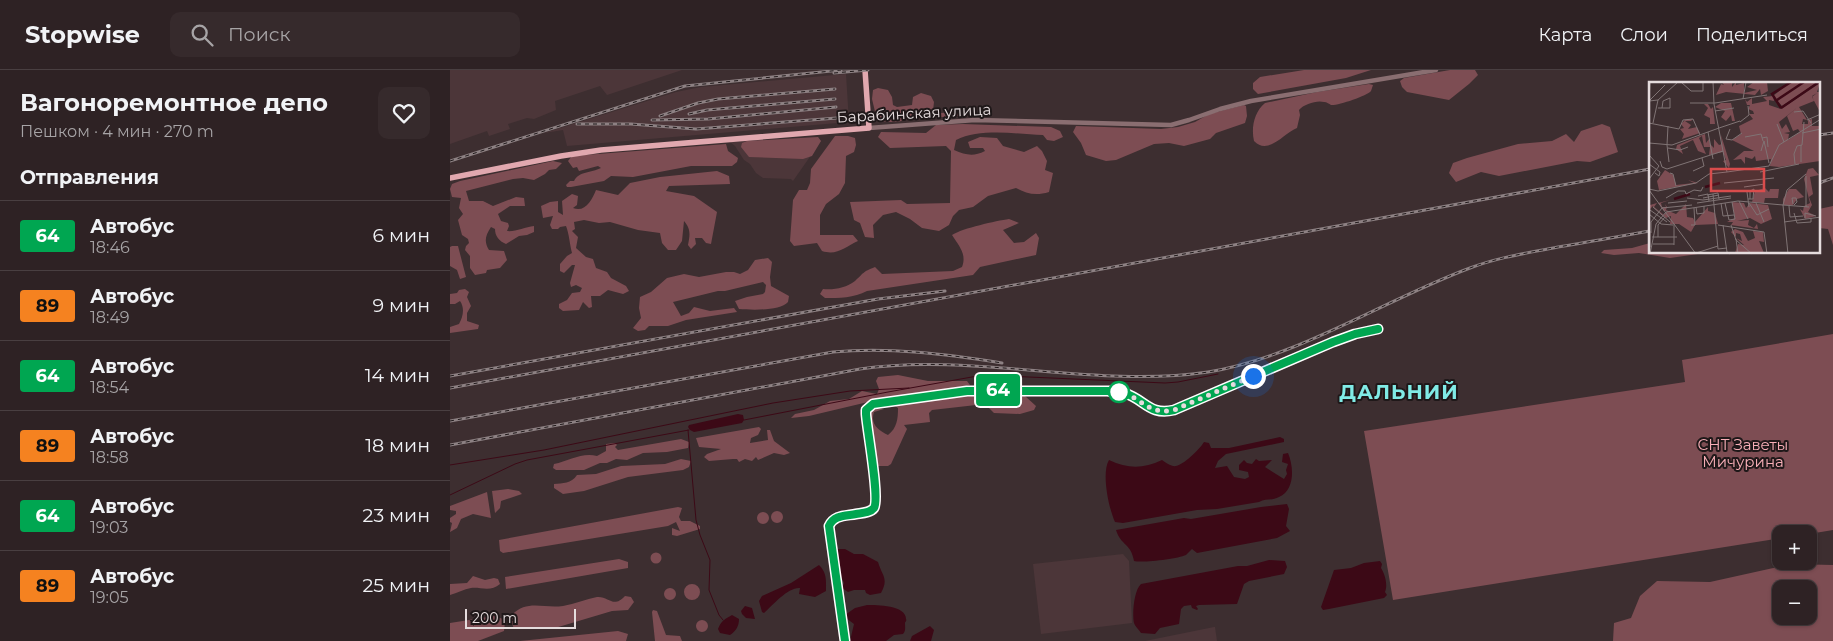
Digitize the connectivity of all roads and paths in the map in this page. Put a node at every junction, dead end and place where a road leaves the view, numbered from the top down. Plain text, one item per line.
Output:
1 (865, 70) edge
2 (1436, 70) edge
3 (869, 128) junction
4 (450, 178) edge
5 (1378, 329) dead end
6 (845, 641) edge

1 - 3 main road
2 - 3 street, Барабинская улица
3 - 4 main road, Барабинская улица
5 - 6 street

